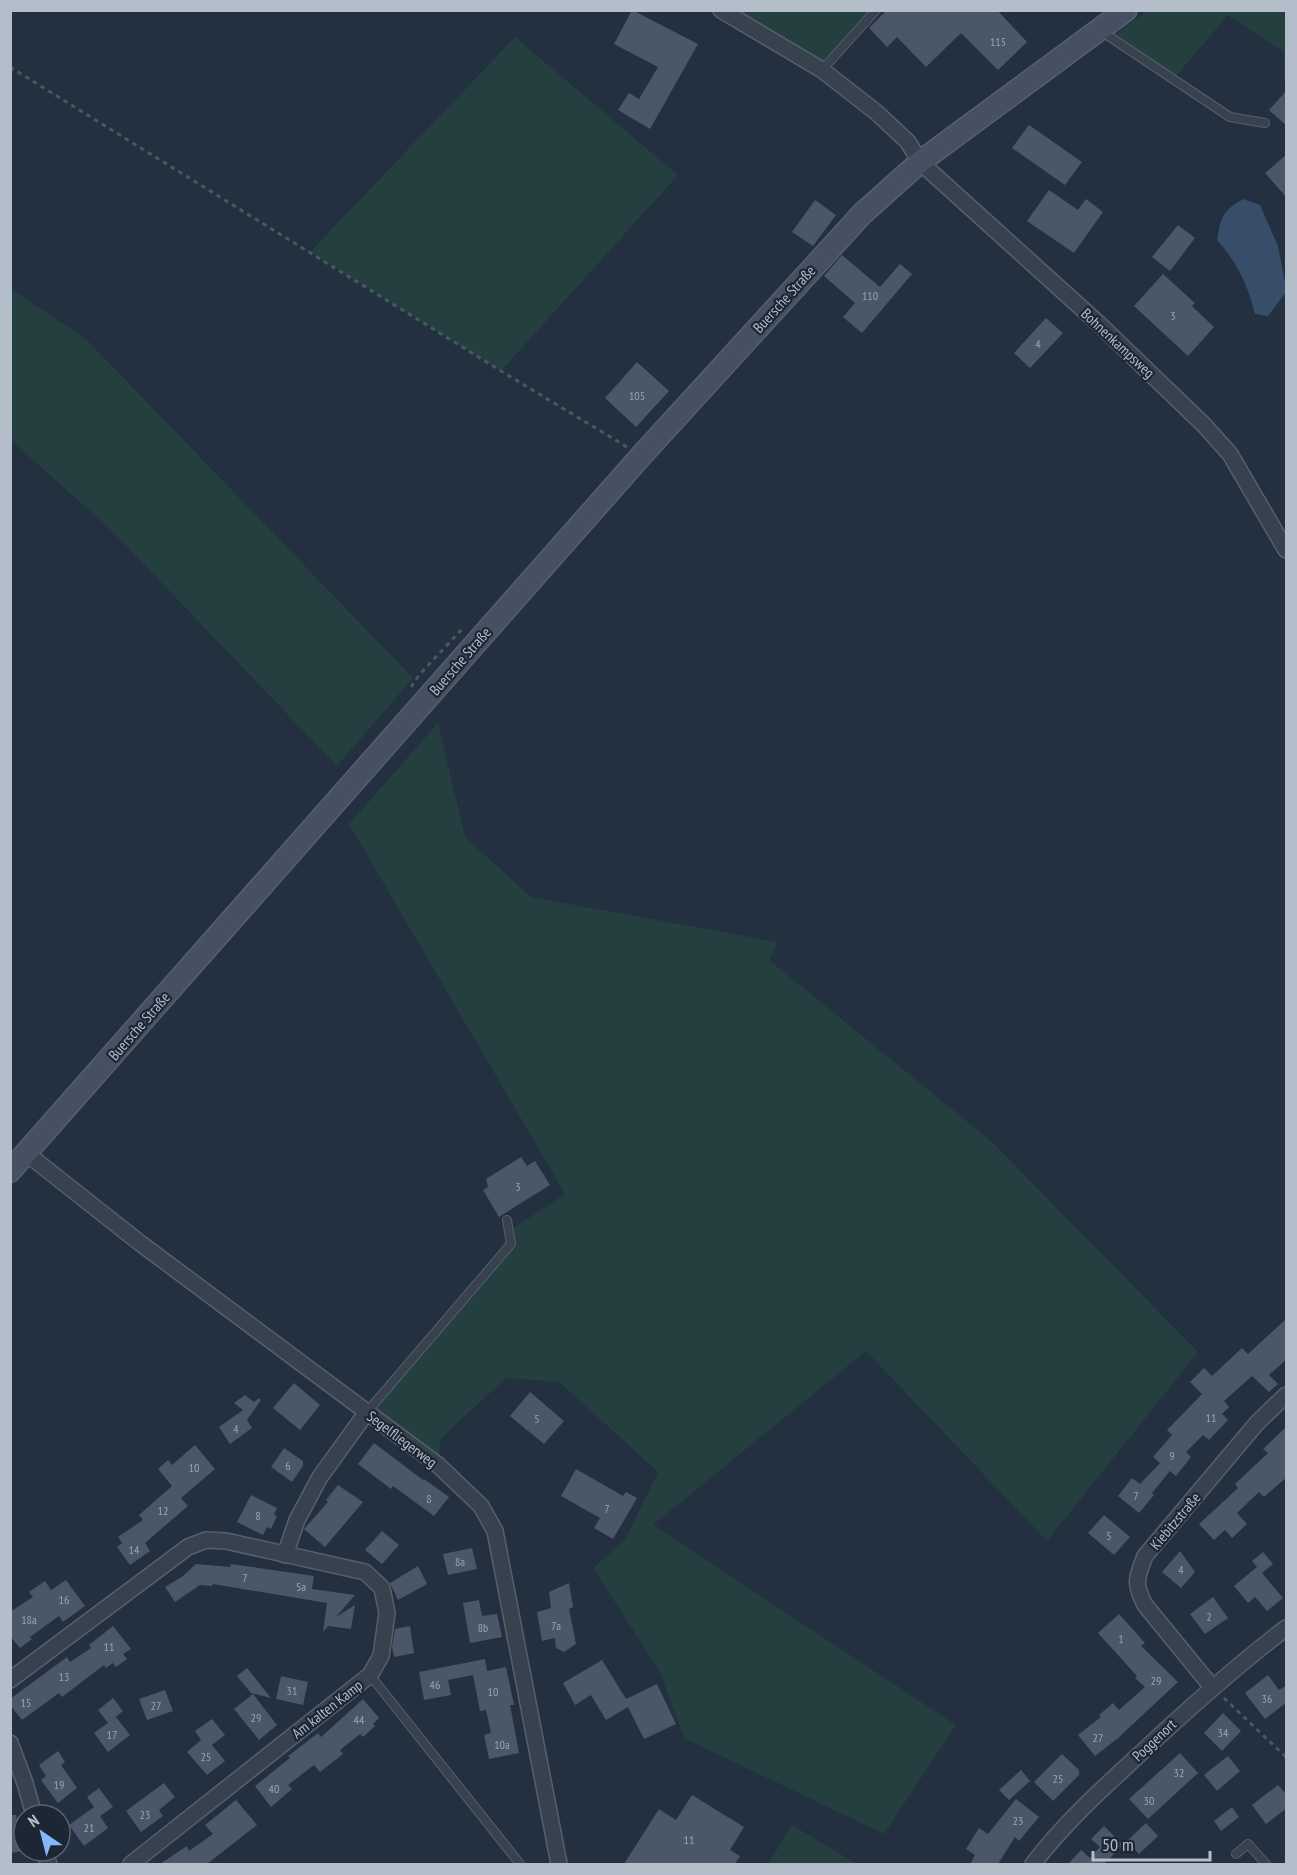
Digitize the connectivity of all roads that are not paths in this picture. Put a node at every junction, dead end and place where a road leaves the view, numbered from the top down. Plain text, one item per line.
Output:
1 (721, 10) edge
2 (876, 10) edge
3 (1126, 10) edge
4 (1100, 30) junction
5 (822, 70) junction
6 (1265, 123) dead end
7 (920, 162) junction
8 (1287, 550) edge
9 (26, 1154) junction
10 (10, 1171) edge
11 (507, 1220) dead end
12 (1287, 1395) edge
13 (367, 1412) junction
14 (285, 1555) junction
15 (1287, 1628) edge
16 (370, 1675) junction
17 (10, 1680) edge
18 (1212, 1687) junction
19 (10, 1743) edge
20 (31, 1803) edge
21 (1236, 1854) dead end
22 (131, 1864) edge
23 (520, 1864) edge
24 (559, 1864) edge
25 (1033, 1864) edge
26 (1266, 1864) edge

1 - 5 street
2 - 5 lane
3 - 4 main road, Buersche Straße
4 - 6 lane
4 - 7 main road, Buersche Straße
5 - 7 street
7 - 8 street, Bohnenkampsweg
7 - 9 main road, Buersche Straße
9 - 10 main road, Buersche Straße
9 - 13 street, Segelfliegerweg
11 - 13 lane
12 - 18 street, Kiebitzstraße
13 - 14 street
13 - 24 street, Segelfliegerweg
14 - 16 street, Am kalten Kamp
14 - 17 street, Am kalten Kamp
15 - 18 street, Poggenort
16 - 22 street, Am kalten Kamp
16 - 23 lane
18 - 25 street, Poggenort
19 - 20 street
21 - 26 lane

